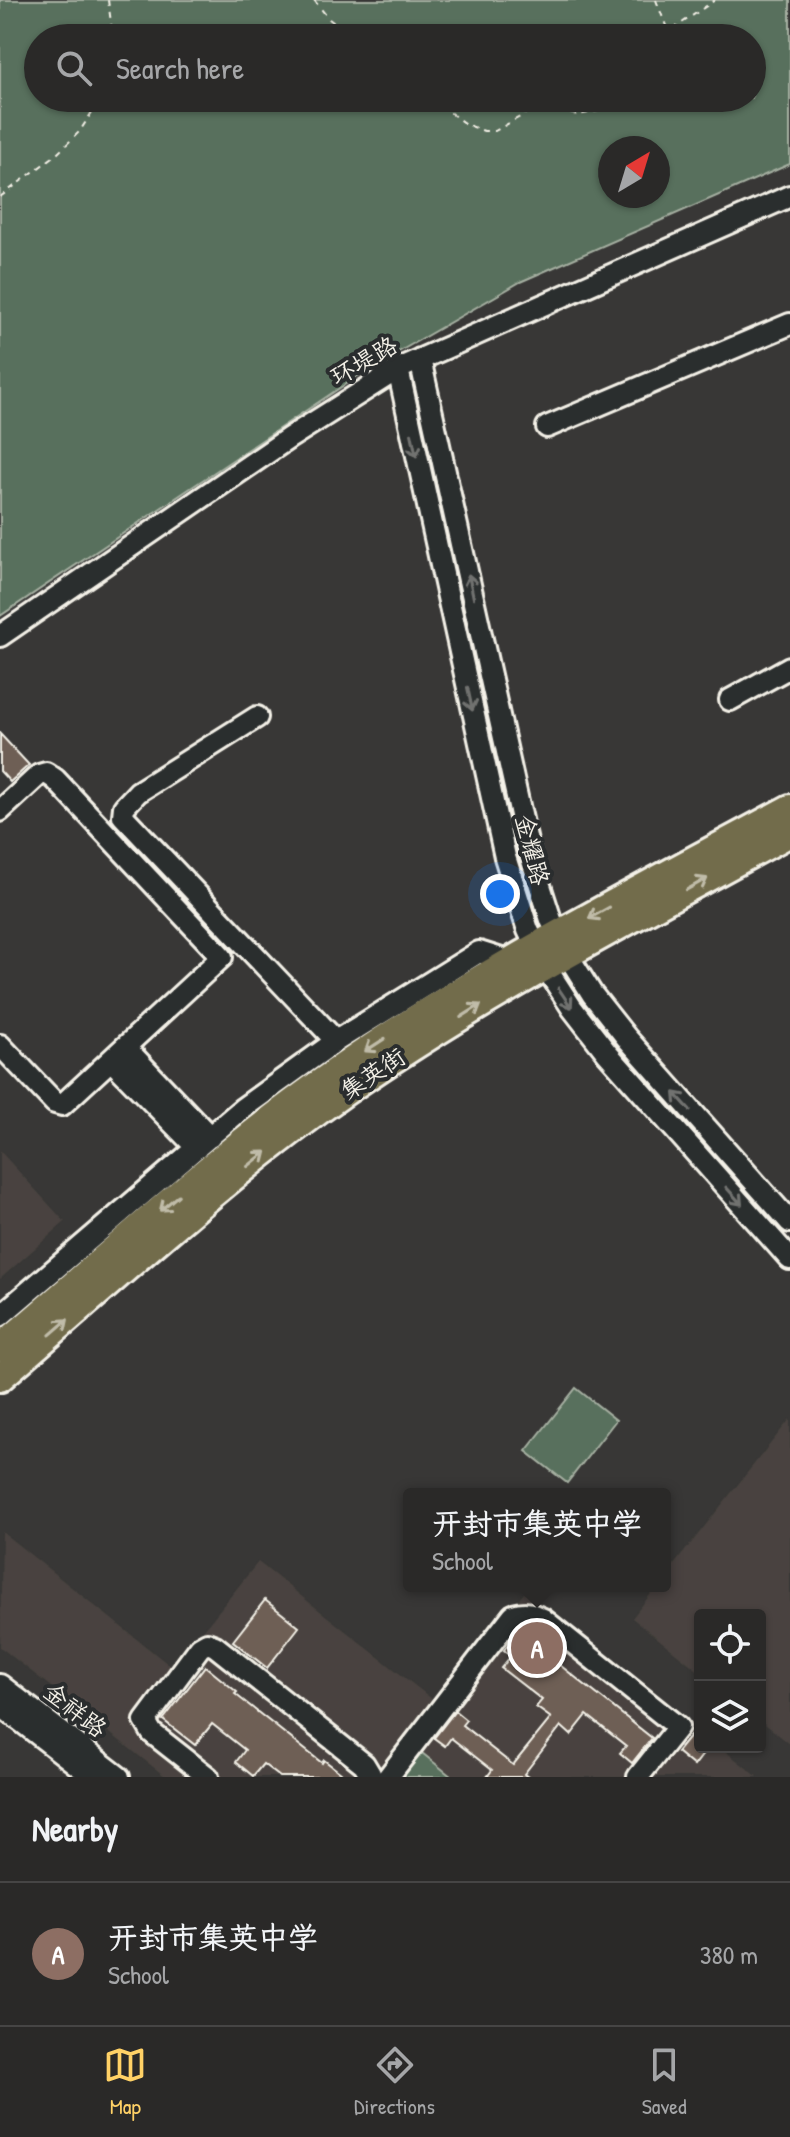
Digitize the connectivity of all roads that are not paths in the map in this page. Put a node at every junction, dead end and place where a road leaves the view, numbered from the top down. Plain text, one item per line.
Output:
1 (790, 196) edge
2 (790, 324) edge
3 (420, 359) junction
4 (398, 369) junction
5 (547, 427) dead end
6 (0, 636) edge
7 (790, 667) edge
8 (730, 700) dead end
9 (257, 717) dead end
10 (790, 808) edge
11 (0, 811) edge
12 (790, 833) edge
13 (552, 952) junction
14 (511, 962) junction
15 (336, 1041) junction
16 (0, 1045) edge
17 (118, 1053) junction
18 (203, 1143) junction
19 (790, 1222) edge
20 (790, 1259) edge
21 (0, 1316) edge
22 (0, 1348) edge
23 (0, 1378) edge
24 (0, 1685) edge
25 (2, 1709) edge
26 (93, 1777) edge
27 (119, 1777) edge
28 (208, 1777) edge
29 (368, 1777) edge
30 (388, 1777) edge
31 (638, 1777) edge

1 - 3 street, 环堤路
2 - 5 street
3 - 4 street, 环堤路
13 -> 3 street, 金耀路
4 - 6 street, 环堤路
4 -> 13 street, 金耀路
7 - 8 street
9 - 15 street
10 -> 13 main road, 集英街
11 - 17 street
13 -> 12 main road, 集英街
13 - 14 main road, 集英街
19 -> 13 street, 金耀路
13 -> 20 street, 金耀路
23 -> 13 main road, 集英街
14 - 15 street
14 -> 22 main road, 集英街
15 - 18 street
16 - 17 street
17 - 18 street
18 - 21 street
24 - 27 street, 金祥路
25 - 26 street, 金祥路
28 - 29 street
30 - 31 street

